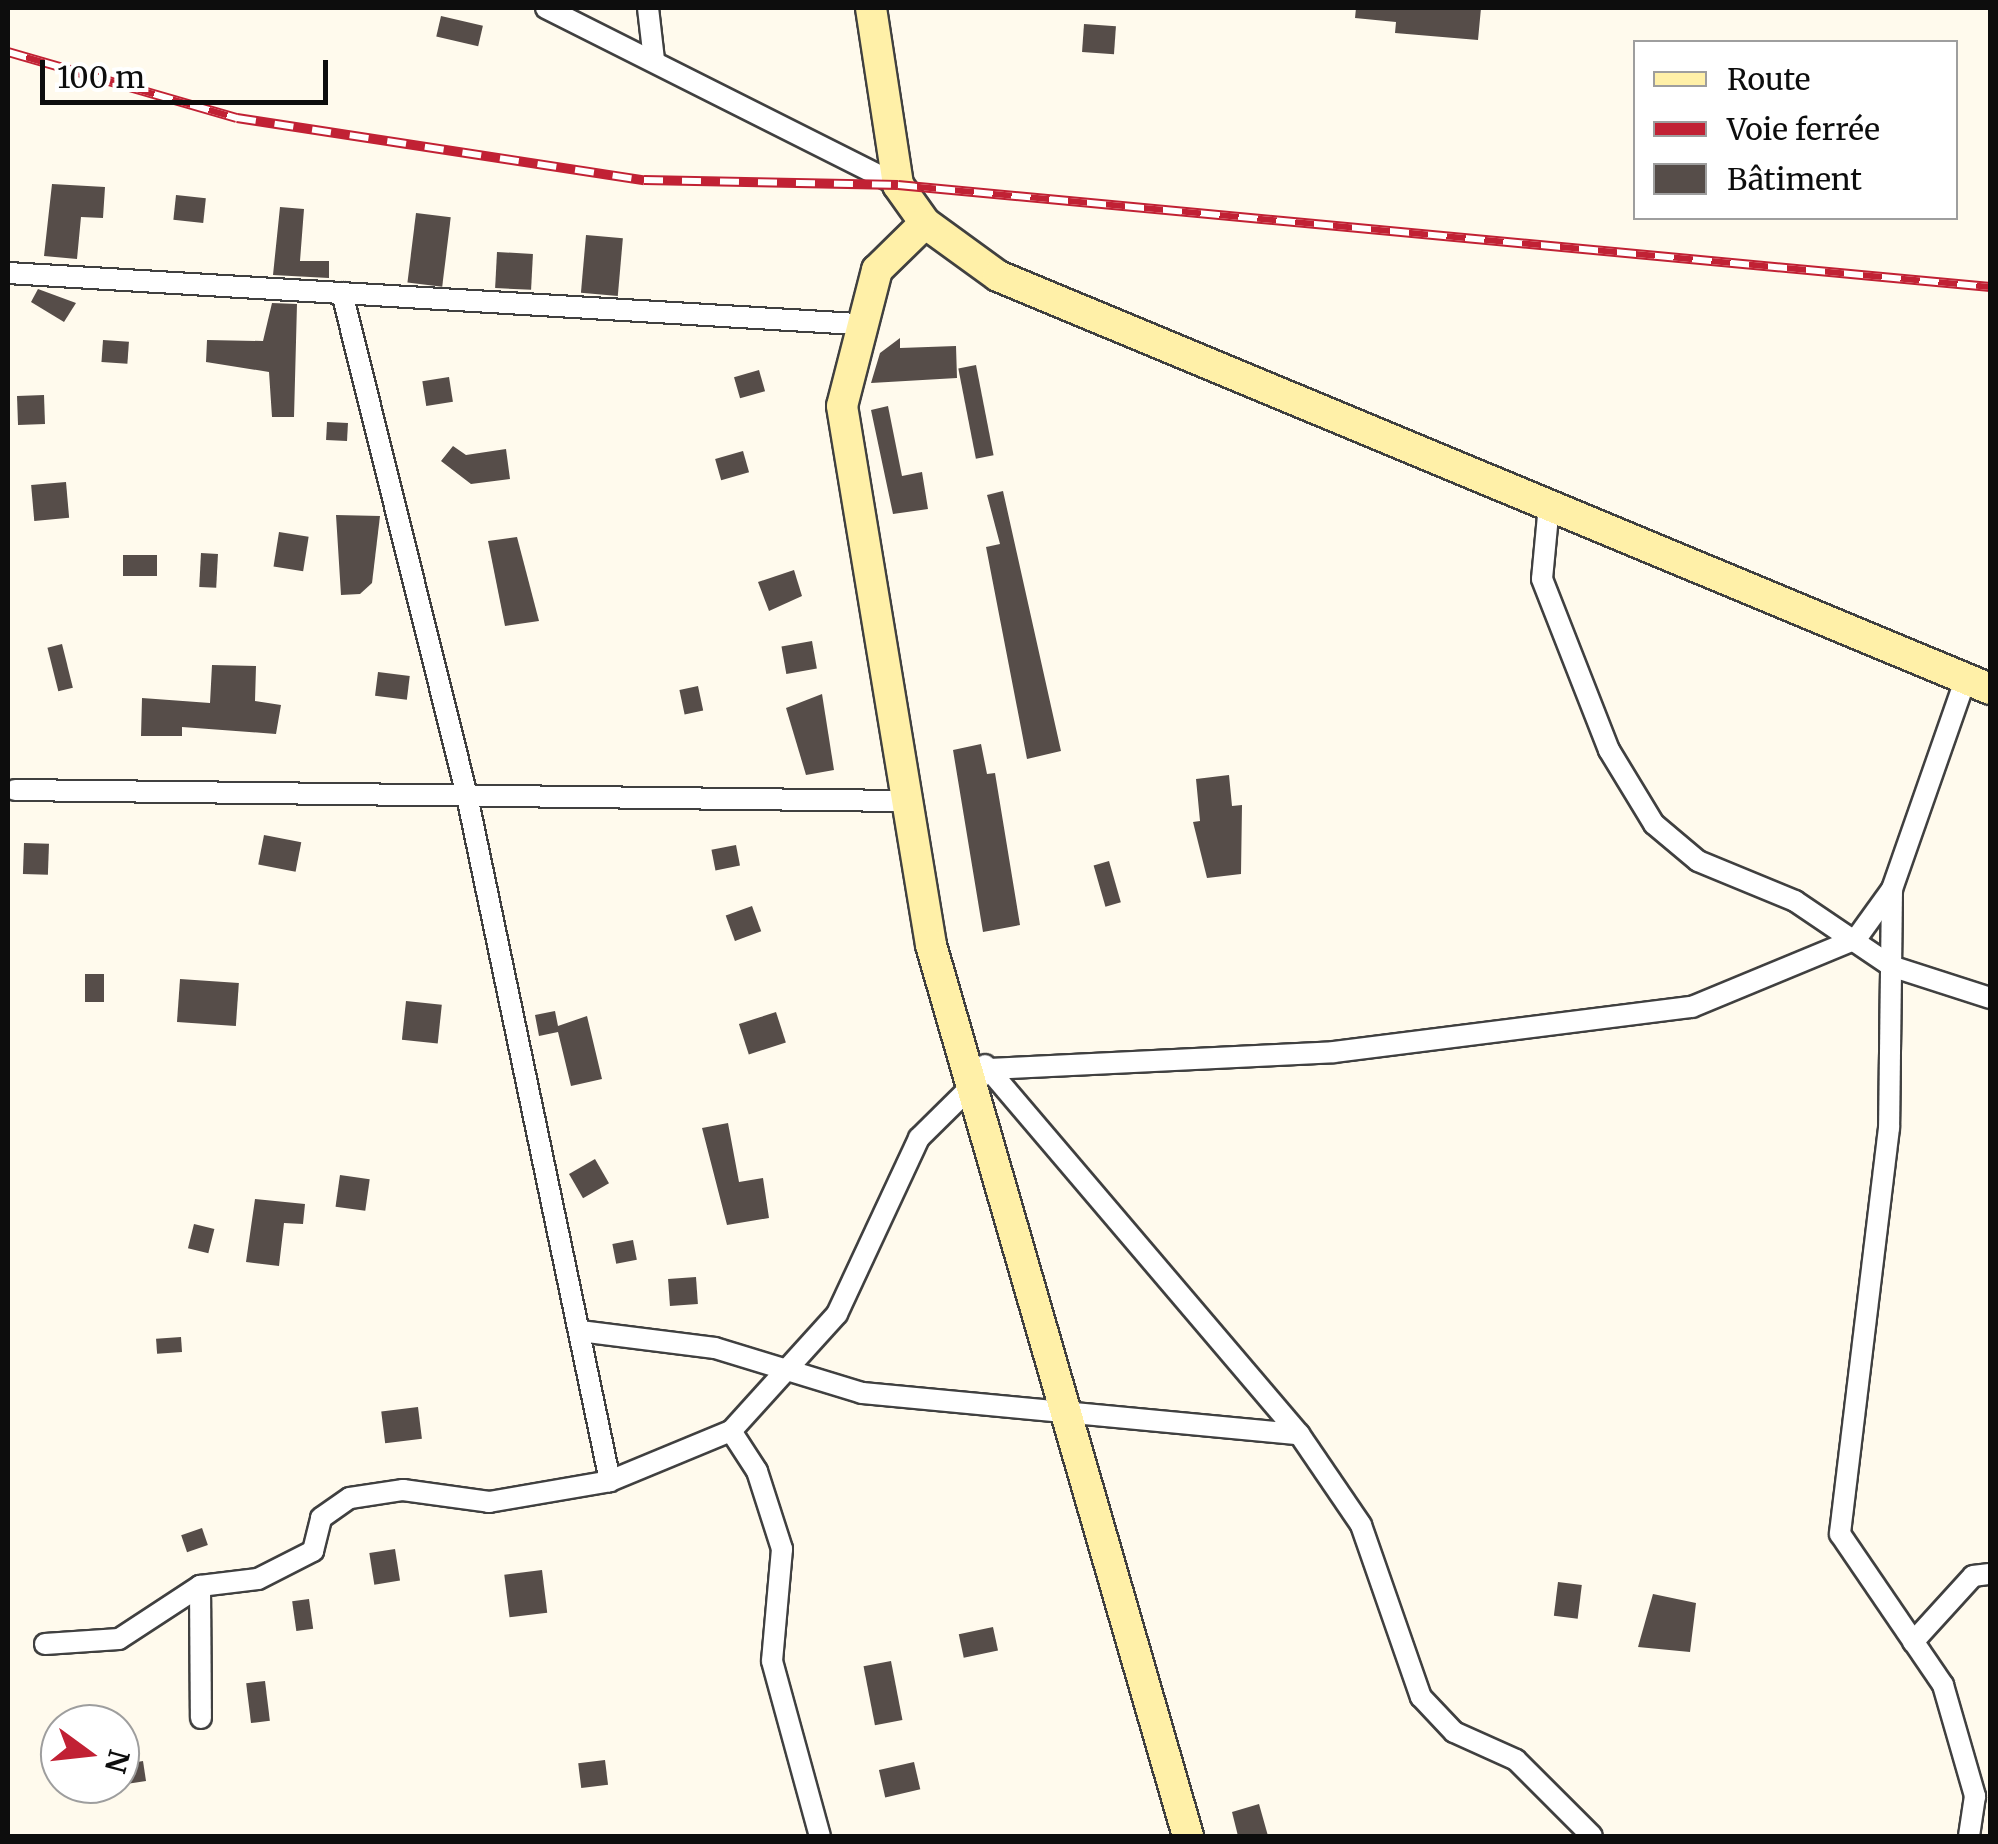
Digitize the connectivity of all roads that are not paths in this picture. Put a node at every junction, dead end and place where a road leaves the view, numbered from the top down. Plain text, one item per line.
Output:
1 (546, 8) edge
2 (648, 8) edge
3 (872, 8) edge
4 (654, 60) junction
5 (898, 185) junction
6 (924, 223) junction
7 (8, 272) edge
8 (342, 293) junction
9 (857, 324) junction
10 (1549, 505) junction
11 (1978, 684) edge
12 (16, 790) dead end
13 (468, 796) junction
14 (907, 801) junction
15 (1892, 888) junction
16 (1856, 938) junction
17 (1891, 966) junction
18 (1990, 998) edge
19 (980, 1075) junction
20 (580, 1331) junction
21 (790, 1374) junction
22 (1064, 1412) junction
23 (731, 1431) junction
24 (1299, 1434) junction
25 (610, 1481) junction
26 (1990, 1574) edge
27 (200, 1586) junction
28 (1913, 1642) junction
29 (45, 1644) dead end
30 (200, 1718) dead end
31 (820, 1836) edge
32 (1188, 1836) edge
33 (1592, 1836) edge
34 (1969, 1836) edge

1 - 4 street
2 - 4 street
3 - 5 main road
4 - 5 street
5 - 6 main road
6 - 9 main road
6 - 10 main road
7 - 8 street
8 - 9 street
8 - 13 street
9 - 14 main road
10 - 11 main road
10 - 16 street
11 - 15 street
12 - 13 street
13 - 14 street
13 - 20 street
14 - 19 main road
15 - 16 street
15 - 17 street
16 - 17 street
16 - 19 street
17 - 18 street
17 - 28 street
19 - 21 street
19 - 22 main road
19 - 24 street
20 - 21 street
20 - 25 street
21 - 22 street
21 - 23 street
22 - 24 street
22 - 32 main road
23 - 25 street
23 - 31 street
24 - 33 street
25 - 27 street
26 - 28 street
27 - 29 street
27 - 30 street
28 - 34 street

